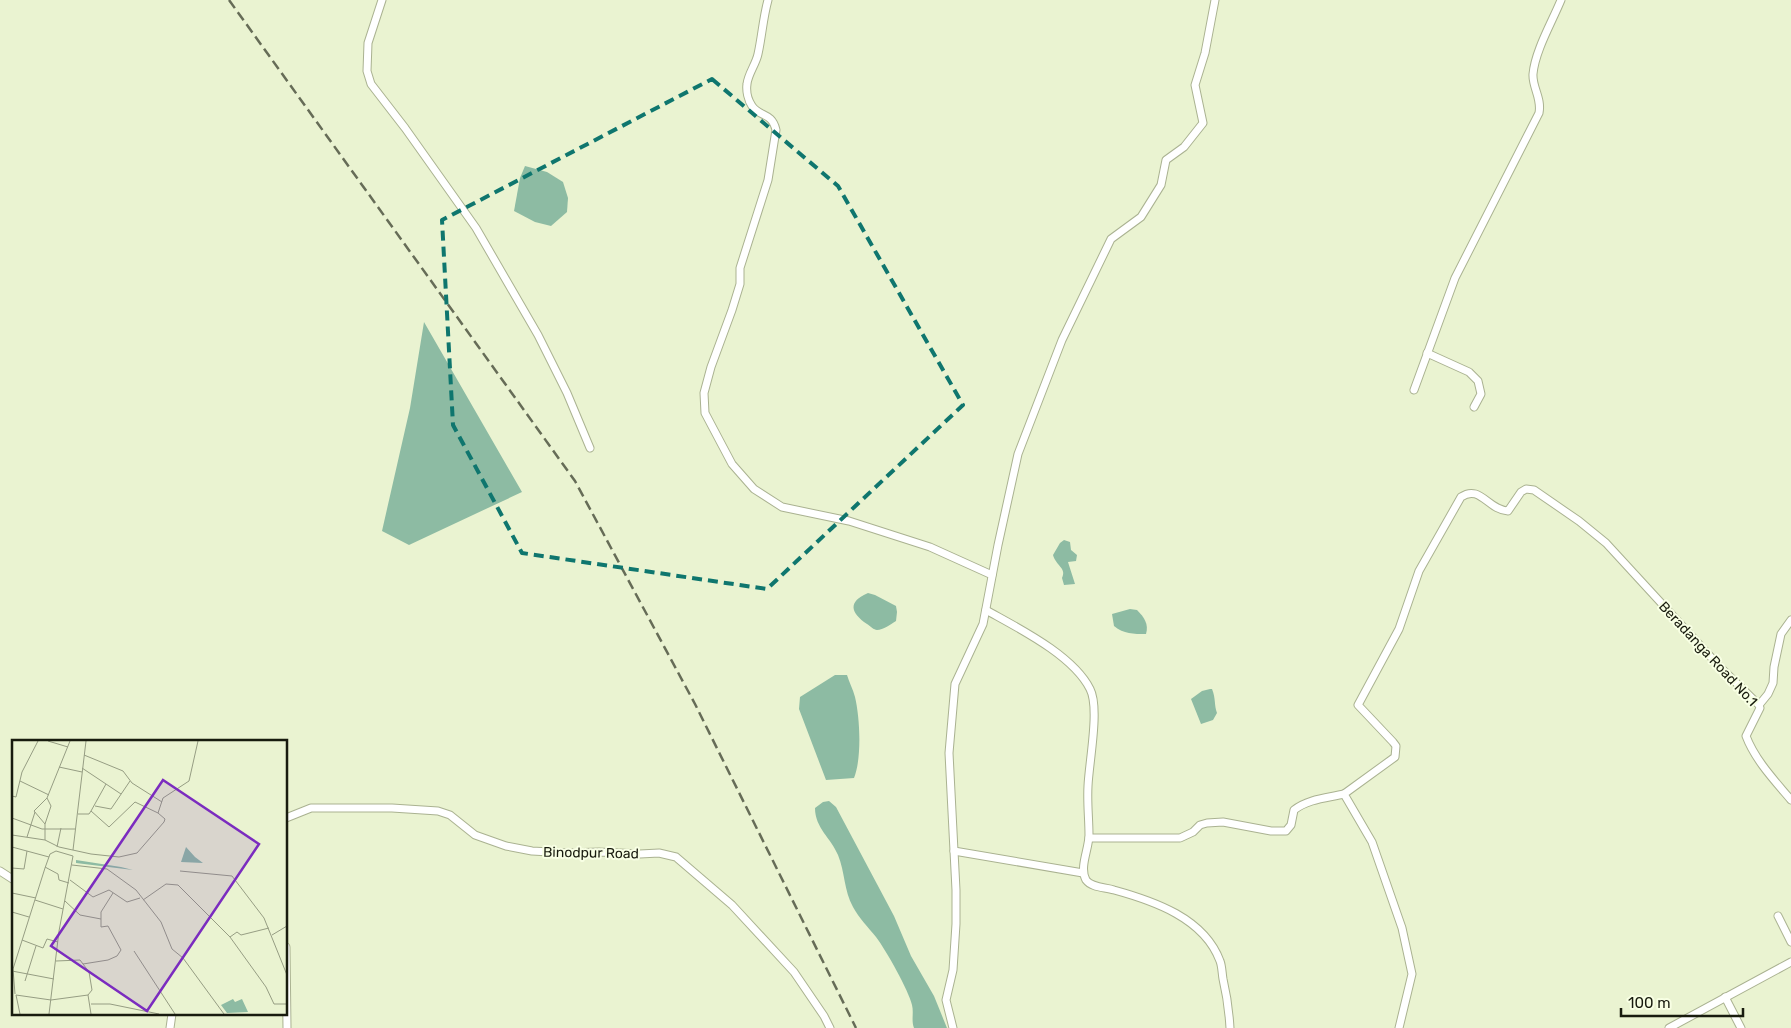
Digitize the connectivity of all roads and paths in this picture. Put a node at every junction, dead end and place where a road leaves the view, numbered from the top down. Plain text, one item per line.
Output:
1 (382, 0) edge
2 (768, 0) edge
3 (1214, 0) edge
4 (1561, 0) edge
5 (1427, 353) junction
6 (1414, 390) dead end
7 (1474, 407) dead end
8 (590, 448) dead end
9 (992, 576) junction
10 (986, 610) junction
11 (1791, 620) edge
12 (1759, 705) junction
13 (1344, 794) junction
14 (1791, 800) edge
15 (288, 817) edge
16 (1089, 838) junction
17 (954, 851) junction
18 (0, 871) edge
19 (1083, 873) junction
20 (12, 879) edge
21 (1778, 916) dead end
22 (1791, 942) edge
23 (1791, 962) edge
24 (1725, 998) junction
25 (830, 1028) edge
26 (953, 1028) edge
27 (1230, 1028) edge
28 (1399, 1028) edge
29 (1669, 1028) edge
30 (1742, 1028) edge

1 - 8 street
2 - 9 street
3 - 9 street
4 - 5 street
5 - 6 street
5 - 7 street
9 - 10 street
10 - 16 street
10 - 17 street
11 - 12 street
12 - 13 street, Beradanga Road No.1
12 - 14 street, Beradanga Road No.1
13 - 16 street
13 - 28 street
15 - 25 street, Binodpur Road
16 - 19 street
17 - 19 street
17 - 26 street
18 - 20 street
19 - 27 street
21 - 22 street
23 - 24 street
24 - 29 street
24 - 30 street

